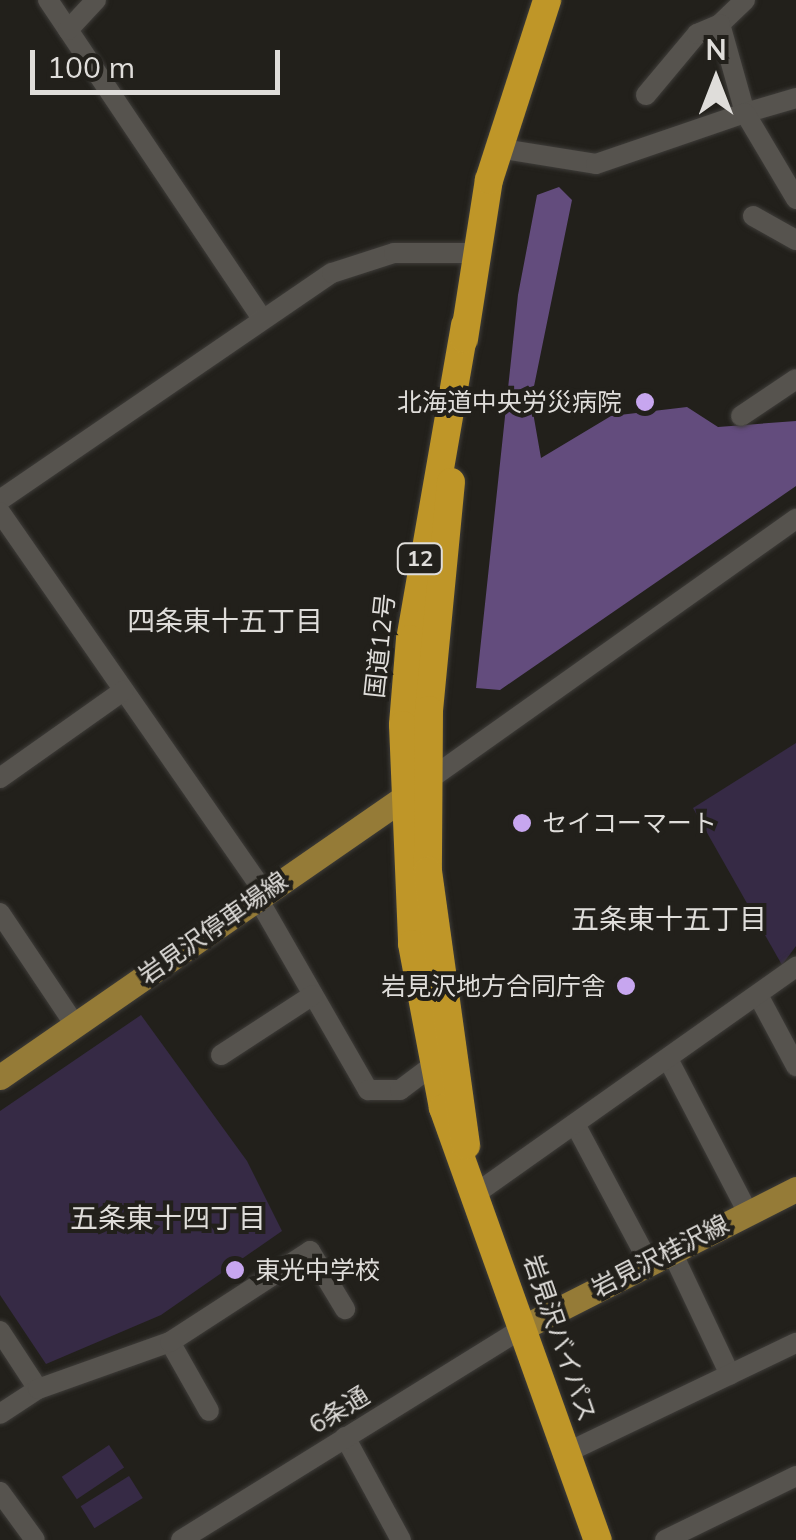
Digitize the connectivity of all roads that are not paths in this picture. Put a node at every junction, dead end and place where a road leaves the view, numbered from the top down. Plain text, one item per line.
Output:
1 (48, 0) edge
2 (96, 0) edge
3 (547, 0) edge
4 (745, 0) edge
5 (720, 24) junction
6 (68, 30) junction
7 (646, 95) dead end
8 (796, 98) edge
9 (745, 114) junction
10 (497, 148) junction
11 (796, 200) edge
12 (754, 216) dead end
13 (796, 240) edge
14 (475, 253) junction
15 (261, 317) junction
16 (796, 378) edge
17 (741, 416) dead end
18 (0, 500) edge
19 (0, 512) edge
20 (796, 518) edge
21 (124, 691) junction
22 (0, 778) edge
23 (416, 789) junction
24 (260, 894) junction
25 (0, 912) edge
26 (796, 967) edge
27 (314, 994) junction
28 (758, 995) junction
29 (75, 1026) junction
30 (221, 1055) dead end
31 (668, 1059) junction
32 (432, 1066) junction
33 (796, 1066) edge
34 (0, 1077) edge
35 (576, 1126) junction
36 (466, 1156) junction
37 (796, 1188) edge
38 (478, 1192) junction
39 (747, 1211) junction
40 (659, 1256) junction
41 (346, 1309) dead end
42 (526, 1326) junction
43 (0, 1331) edge
44 (170, 1342) junction
45 (796, 1344) edge
46 (730, 1375) junction
47 (38, 1389) junction
48 (210, 1411) dead end
49 (0, 1414) edge
50 (344, 1436) junction
51 (568, 1452) junction
52 (796, 1476) edge
53 (0, 1492) edge
54 (191, 1537) edge
55 (35, 1540) edge
56 (401, 1540) edge
57 (598, 1540) edge
58 (665, 1540) edge

1 - 6 street
2 - 6 street
3 - 10 highway, 国道12号 / 12
4 - 5 street
5 - 7 street
5 - 9 street
6 - 15 street
8 - 9 street
9 - 10 street
9 - 11 street
10 - 14 highway, 国道12号 / 12
12 - 13 street
14 - 15 street
14 - 23 highway, 国道12号 / 12
15 - 18 street
16 - 17 street
19 - 21 street
20 - 23 street
21 - 22 street
21 - 24 street
23 - 24 main road, 岩見沢停車場線
23 - 32 highway, 岩見沢バイパス / 12
23 - 36 highway, 岩見沢バイパス / 12
24 - 27 street
24 - 29 main road, 岩見沢停車場線
25 - 29 street
26 - 28 street
27 - 30 street
27 - 32 street
28 - 31 street
28 - 33 street
29 - 34 main road, 岩見沢停車場線
31 - 35 street
31 - 39 street
32 - 36 highway, 岩見沢バイパス / 12
35 - 38 street
35 - 40 street
36 - 38 highway, 岩見沢バイパス / 12
37 - 39 main road, 岩見沢桂沢線
38 - 42 highway, 岩見沢バイパス / 12
39 - 40 main road, 岩見沢桂沢線
40 - 42 main road, 岩見沢桂沢線
40 - 46 street
41 - 44 street
42 - 50 street, 6条通
42 - 51 highway, 岩見沢バイパス / 12
43 - 47 street
44 - 47 street
44 - 48 street
45 - 46 street
46 - 51 street
47 - 49 street
50 - 54 street, 6条通
50 - 56 street
51 - 57 highway, 岩見沢バイパス / 12
52 - 58 street
53 - 55 street

